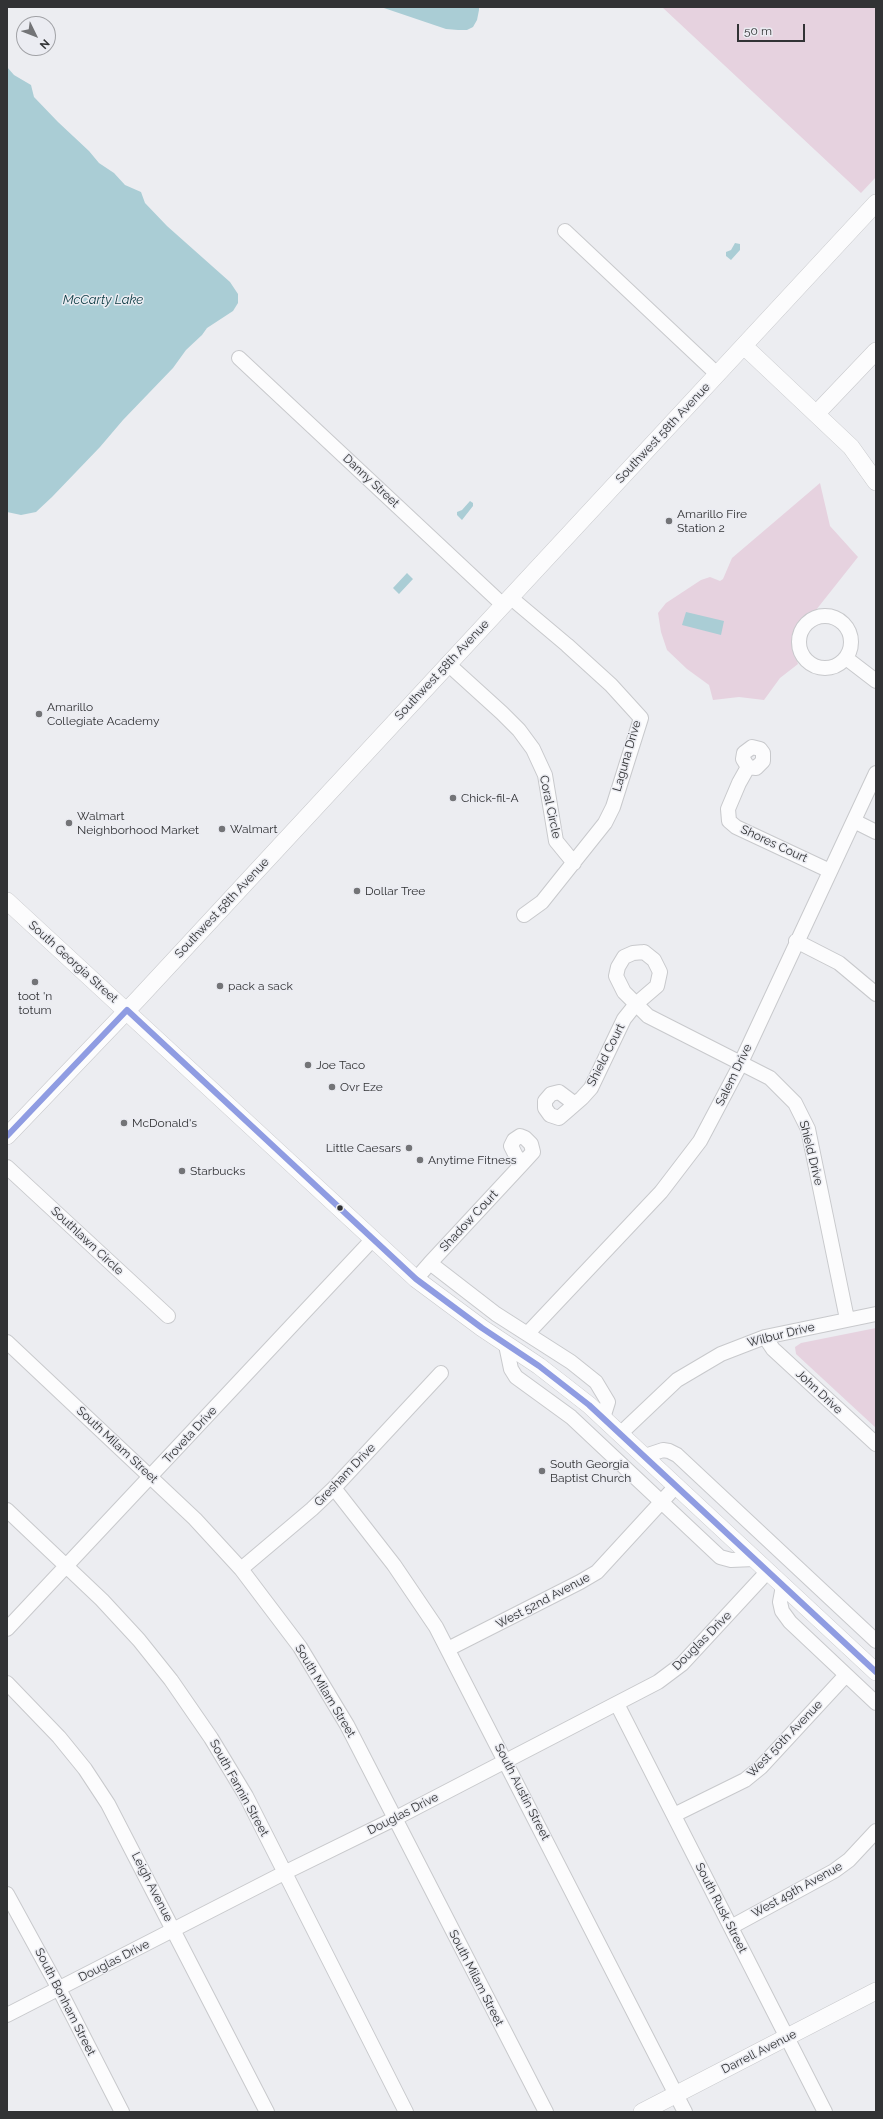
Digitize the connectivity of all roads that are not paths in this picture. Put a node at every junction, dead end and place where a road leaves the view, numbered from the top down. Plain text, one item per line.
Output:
1 (876, 203) edge
2 (565, 231) dead end
3 (744, 346) junction
4 (876, 352) edge
5 (239, 358) dead end
6 (717, 374) junction
7 (818, 413) junction
8 (876, 482) edge
9 (507, 601) junction
10 (846, 658) junction
11 (448, 664) junction
12 (876, 681) edge
13 (748, 767) dead end
14 (876, 773) edge
15 (854, 821) junction
16 (876, 832) edge
17 (574, 863) junction
18 (830, 871) junction
19 (7, 901) edge
20 (524, 915) dead end
21 (796, 941) junction
22 (876, 994) edge
23 (636, 1004) joint
24 (126, 1010) junction
25 (741, 1062) junction
26 (575, 1104) dead end
27 (7, 1136) edge
28 (523, 1162) dead end
29 (7, 1167) edge
30 (372, 1240) junction
31 (430, 1263) junction
32 (416, 1279) junction
33 (876, 1314) edge
34 (168, 1316) dead end
35 (847, 1319) junction
36 (527, 1334) junction
37 (765, 1337) junction
38 (7, 1342) edge
39 (506, 1345) junction
40 (440, 1372) dead end
41 (603, 1418) junction
42 (620, 1434) junction
43 (876, 1444) edge
44 (645, 1456) junction
45 (150, 1477) junction
46 (676, 1486) junction
47 (334, 1488) junction
48 (662, 1501) junction
49 (7, 1510) edge
50 (754, 1559) junction
51 (67, 1565) junction
52 (241, 1569) junction
53 (768, 1572) junction
54 (783, 1586) junction
55 (7, 1630) edge
56 (876, 1641) edge
57 (448, 1649) junction
58 (876, 1672) edge
59 (846, 1675) junction
60 (7, 1682) edge
61 (876, 1702) edge
62 (617, 1704) junction
63 (506, 1761) junction
64 (674, 1815) junction
65 (394, 1819) junction
66 (876, 1831) edge
67 (284, 1873) junction
68 (7, 1894) edge
69 (731, 1927) junction
70 (174, 1930) junction
71 (59, 1989) junction
72 (876, 1992) edge
73 (7, 2015) edge
74 (787, 2038) junction
75 (676, 2094) junction
76 (122, 2112) edge
77 (268, 2112) edge
78 (406, 2112) edge
79 (546, 2112) edge
80 (642, 2112) edge
81 (685, 2112) edge
82 (825, 2112) edge

1 - 3 main road, Southwest 58th Avenue
2 - 6 street
3 - 6 main road, Southwest 58th Avenue
3 - 7 main road
4 - 7 main road
5 - 9 street, Danny Street
6 - 9 main road, Southwest 58th Avenue
7 - 8 main road
9 - 11 main road, Southwest 58th Avenue
9 - 17 street, Laguna Drive
10 - 10 street
10 - 12 street
11 - 17 street, Coral Circle
11 - 24 main road, Southwest 58th Avenue
13 - 18 street, Shores Court
14 - 15 street, Salem Drive
15 - 16 street
15 - 18 street, Salem Drive
17 - 20 street, Laguna Drive
18 - 21 street, Salem Drive
19 - 24 main road, South Georgia Street
21 - 22 street
21 - 25 street, Salem Drive
23 - 25 street, Shield Drive
23 - 26 street, Shield Court
24 - 27 main road, Southwest 58th Avenue
24 - 30 main road, South Georgia Street
25 - 35 street, Shield Drive
25 - 36 street, Salem Drive
28 - 31 street, Shadow Court
29 - 34 street, Southlawn Circle
30 - 32 main road, South Georgia Street
30 - 45 street, Troveta Drive
31 - 32 street, Shadow Court
31 - 36 street
32 - 39 main road, South Georgia Street
33 - 35 street, Wilbur Drive
35 - 37 street, Wilbur Drive
36 - 41 street
37 - 42 street, Wilbur Drive
37 - 43 street, John Drive
38 - 45 street, South Milam Street
39 - 41 main road, South Georgia Street
39 - 48 street
40 - 47 street, Gresham Drive
41 - 42 main road, South Georgia Street
42 - 44 main road, South Georgia Street
44 - 46 main road, South Georgia Street
44 - 56 street
45 - 51 street, Troveta Drive
45 - 52 street, South Milam Street
46 - 48 street, West 52nd Avenue
46 - 50 main road, South Georgia Street
47 - 52 street, Gresham Drive
47 - 57 street, South Austin Street
48 - 50 street
48 - 57 street, West 52nd Avenue
49 - 51 street, South Fannin Street
50 - 53 main road, South Georgia Street
51 - 55 street, Troveta Drive
51 - 67 street, South Fannin Street
52 - 65 street, South Milam Street
53 - 54 main road, South Georgia Street
53 - 62 street, Douglas Drive
54 - 58 main road, South Georgia Street
54 - 59 street
57 - 63 street, South Austin Street
59 - 61 street
59 - 64 street, West 50th Avenue
60 - 70 street, Leigh Avenue
62 - 63 street, Douglas Drive
62 - 64 street, South Rusk Street
63 - 65 street, Douglas Drive
63 - 75 street, South Austin Street
64 - 69 street, South Rusk Street
65 - 67 street, Douglas Drive
65 - 79 street, South Milam Street
66 - 69 street, West 49th Avenue
67 - 70 street, Douglas Drive
67 - 78 street, South Fannin Street
68 - 71 street, South Bonham Street
69 - 74 street, South Rusk Street
70 - 71 street, Douglas Drive
70 - 77 street, Leigh Avenue
71 - 73 street, Douglas Drive
71 - 76 street, South Bonham Street
72 - 74 main road, Darrell Avenue
74 - 75 main road, Darrell Avenue
74 - 82 street, South Rusk Street
75 - 80 main road, Darrell Avenue
75 - 81 street, South Austin Street

